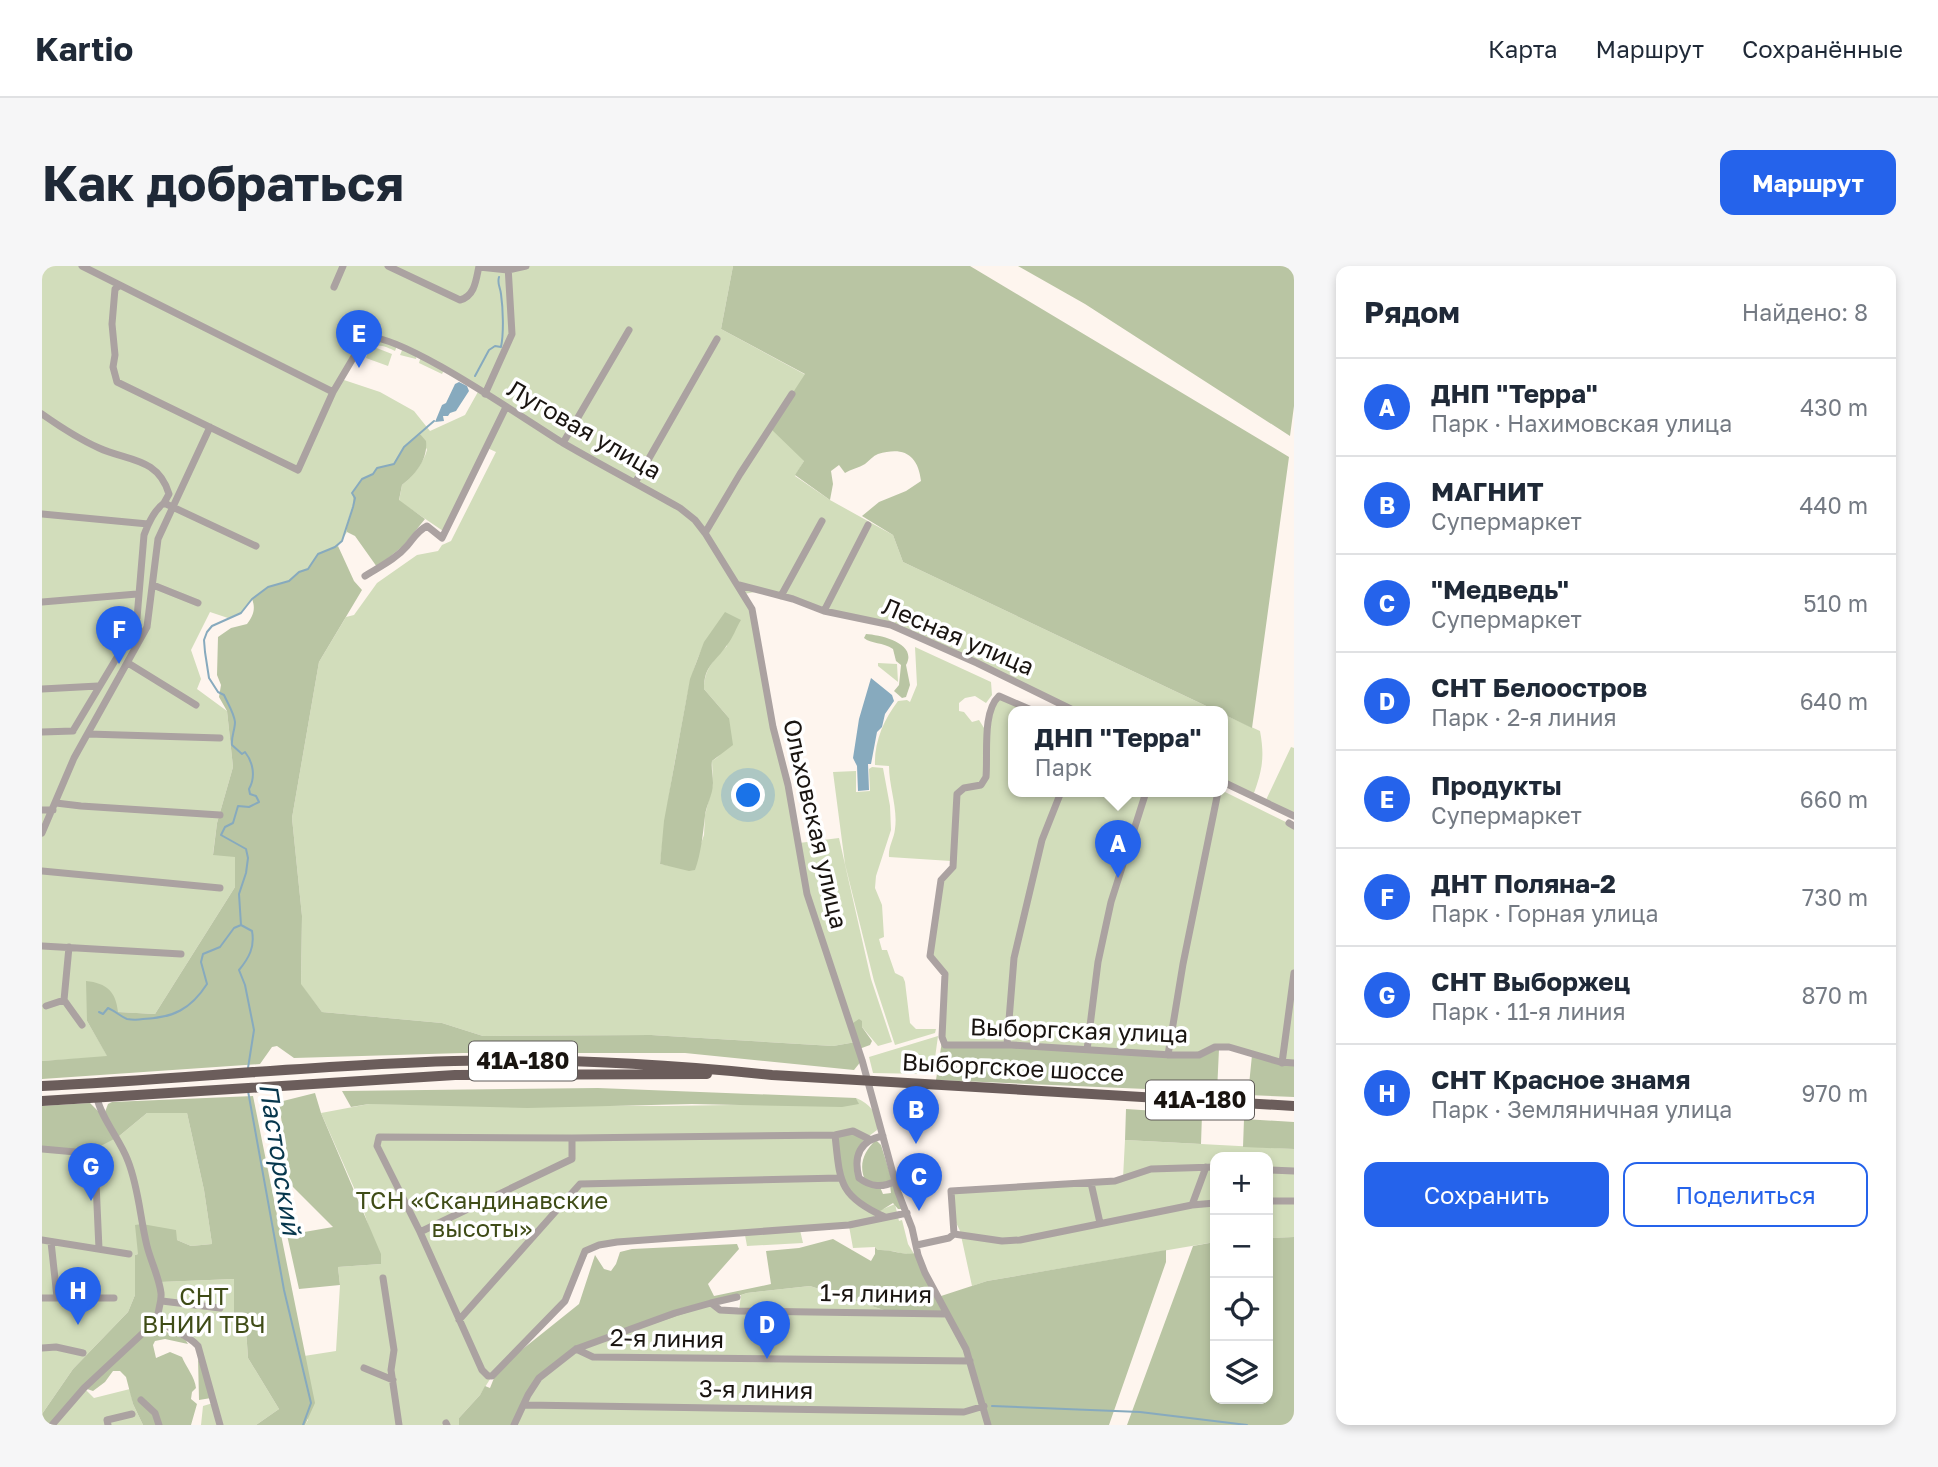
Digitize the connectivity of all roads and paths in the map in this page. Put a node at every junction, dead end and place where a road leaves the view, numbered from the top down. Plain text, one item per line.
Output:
1 (343, 266) edge
2 (388, 266) edge
3 (526, 266) edge
4 (84, 267) edge
5 (479, 267) edge
6 (508, 268) edge
7 (119, 286) junction
8 (334, 287) dead end
9 (629, 330) dead end
10 (717, 339) dead end
11 (332, 393) junction
12 (485, 394) junction
13 (792, 394) dead end
14 (506, 407) junction
15 (42, 414) edge
16 (210, 427) junction
17 (563, 443) junction
18 (635, 483) junction
19 (164, 503) junction
20 (173, 507) junction
21 (43, 513) edge
22 (822, 521) dead end
23 (148, 524) junction
24 (868, 526) dead end
25 (705, 533) junction
26 (256, 546) dead end
27 (365, 576) dead end
28 (153, 585) junction
29 (738, 585) junction
30 (137, 594) junction
31 (781, 596) junction
32 (42, 602) edge
33 (198, 603) dead end
34 (824, 611) junction
35 (128, 663) junction
36 (98, 686) junction
37 (42, 689) edge
38 (196, 705) dead end
39 (1023, 706) edge
40 (1065, 706) edge
41 (42, 732) edge
42 (88, 734) junction
43 (220, 738) dead end
44 (1228, 784) edge
45 (1059, 797) edge
46 (1144, 797) edge
47 (1217, 797) edge
48 (54, 806) junction
49 (42, 810) edge
50 (220, 815) dead end
51 (1294, 816) edge
52 (42, 833) edge
53 (42, 871) edge
54 (220, 888) dead end
55 (42, 946) edge
56 (69, 947) junction
57 (181, 954) dead end
58 (1294, 973) edge
59 (64, 1000) junction
60 (46, 1006) dead end
61 (82, 1025) dead end
62 (1007, 1045) junction
63 (1087, 1050) junction
64 (1168, 1055) junction
65 (1282, 1063) junction
66 (1294, 1063) edge
67 (772, 1075) junction
68 (868, 1080) junction
69 (42, 1086) edge
70 (97, 1098) junction
71 (42, 1101) edge
72 (1294, 1106) edge
73 (835, 1135) junction
74 (883, 1136) junction
75 (572, 1138) junction
76 (869, 1139) junction
77 (42, 1149) edge
78 (1210, 1167) edge
79 (1210, 1169) edge
80 (1273, 1170) edge
81 (1294, 1171) edge
82 (840, 1178) junction
83 (895, 1181) junction
84 (1091, 1183) junction
85 (1273, 1201) edge
86 (1294, 1201) edge
87 (1210, 1203) edge
88 (1192, 1205) junction
89 (907, 1213) junction
90 (885, 1217) junction
91 (1100, 1223) junction
92 (420, 1232) junction
93 (954, 1234) junction
94 (42, 1240) edge
95 (51, 1241) junction
96 (917, 1245) junction
97 (99, 1249) junction
98 (128, 1254) dead end
99 (383, 1278) dead end
100 (57, 1297) junction
101 (114, 1297) dead end
102 (737, 1297) dead end
103 (42, 1298) edge
104 (162, 1301) junction
105 (711, 1303) junction
106 (220, 1308) dead end
107 (947, 1314) junction
108 (158, 1319) junction
109 (459, 1320) junction
110 (42, 1348) edge
111 (576, 1349) junction
112 (83, 1353) dead end
113 (970, 1362) junction
114 (364, 1368) dead end
115 (393, 1380) junction
116 (141, 1400) dead end
117 (525, 1405) junction
118 (984, 1406) junction
119 (132, 1413) dead end
120 (52, 1425) edge
121 (108, 1425) edge
122 (159, 1425) edge
123 (220, 1425) edge
124 (399, 1425) edge
125 (514, 1425) edge
126 (988, 1425) edge

1 - 8 street
2 - 5 street
3 - 6 street
4 - 7 street
5 - 6 street
6 - 12 street
7 - 11 street
7 - 16 street
9 - 17 street
10 - 18 street
11 - 12 street, Луговая улица
11 - 16 street
12 - 14 street, Луговая улица
13 - 25 street
14 - 17 street, Луговая улица
14 - 27 street
15 - 19 street
16 - 20 street
17 - 18 street, Луговая улица
18 - 25 street, Луговая улица
19 - 20 street
19 - 23 street
20 - 26 street
20 - 28 street
21 - 23 street
22 - 31 street
23 - 30 street
24 - 34 street
25 - 29 street, Луговая улица
28 - 33 street
28 - 35 street
29 - 31 street, Лесная улица
29 - 68 street, Ольховская улица
30 - 32 street
30 - 36 street
31 - 34 street, Лесная улица
34 - 40 street, Лесная улица
35 - 38 street
35 - 42 street
36 - 37 street
36 - 41 street
39 - 62 street, Выборгская улица
42 - 43 street
42 - 48 street
44 - 51 street
45 - 62 street
46 - 63 street
47 - 64 street
48 - 49 street
48 - 50 street
48 - 52 street
53 - 54 street
55 - 56 street
56 - 57 street
56 - 59 street
58 - 65 street
59 - 60 street
59 - 61 street
62 - 63 street, Выборгская улица
63 - 64 street, Выборгская улица
64 - 65 street, Выборгская улица
65 - 66 street, Выборгская улица
67 - 68 main road, Выборгское шоссе / 41А-180
67 - 69 main road, Выборгское шоссе / 41А-180
67 - 70 main road, Выборгское шоссе / 41А-180
68 - 72 main road, Выборгское шоссе / 41А-180
68 - 74 street, Ольховская улица
70 - 71 main road, 41А-180
70 - 104 street
73 - 75 street
73 - 76 street
73 - 82 street
74 - 76 street
74 - 83 street, Ольховская улица
75 - 92 street
75 - 92 street
76 - 83 street
77 - 97 street
78 - 84 street
79 - 88 street
80 - 81 street
82 - 90 street
82 - 109 street
83 - 89 street, Ольховская улица
84 - 91 street
84 - 93 street
85 - 86 street
87 - 88 street
88 - 91 street
89 - 90 street
89 - 96 street, Ольховская улица
90 - 109 street
91 - 93 street
92 - 109 street
93 - 96 street
94 - 95 street
95 - 97 street
95 - 100 street
96 - 107 street, Ольховская улица
97 - 98 street
99 - 115 street
100 - 101 street
100 - 103 street
102 - 105 street
104 - 106 street
104 - 108 street
105 - 107 street, 1-я линия
105 - 111 street
107 - 113 street, Ольховская улица
108 - 120 street
108 - 123 street
110 - 112 street
111 - 113 street, 2-я линия
111 - 117 street
113 - 118 street, Ольховская улица
114 - 115 street
115 - 124 street
116 - 122 street
117 - 118 street, 3-я линия
117 - 125 street
118 - 126 street, Ольховская улица
119 - 121 street

